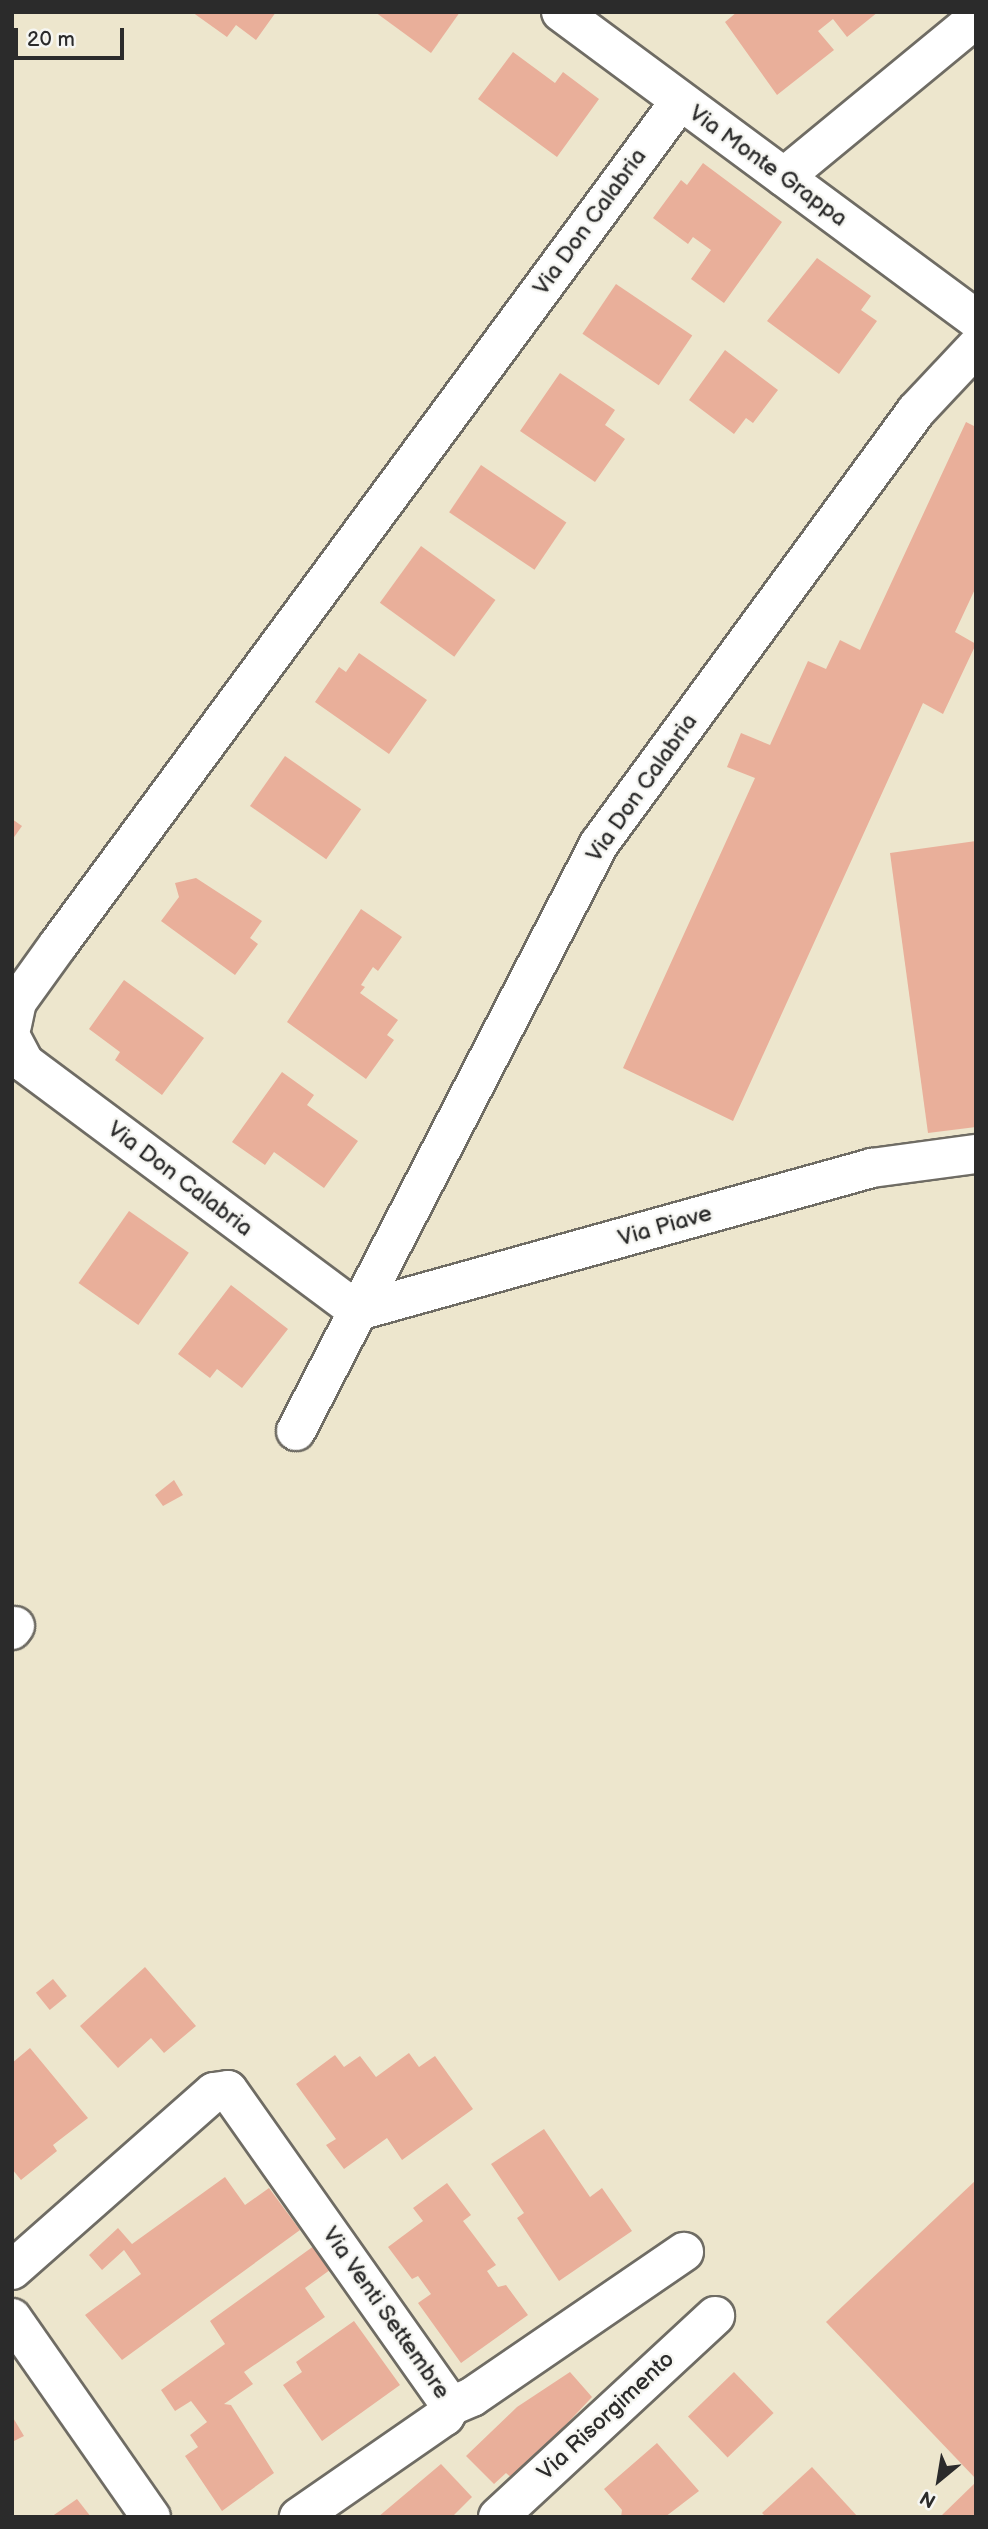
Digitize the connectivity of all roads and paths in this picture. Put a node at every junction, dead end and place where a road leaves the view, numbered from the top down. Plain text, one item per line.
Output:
1 (561, 12) edge
2 (976, 19) edge
3 (680, 101) junction
4 (784, 177) junction
5 (976, 319) edge
6 (976, 346) edge
7 (12, 1025) edge
8 (12, 1039) edge
9 (976, 1154) edge
10 (358, 1311) junction
11 (296, 1431) dead end
12 (684, 2252) dead end
13 (12, 2270) edge
14 (715, 2316) dead end
15 (12, 2318) edge
16 (451, 2406) junction
17 (151, 2517) edge
18 (299, 2517) edge
19 (498, 2517) edge

1 - 3 street, Via Monte Grappa
2 - 4 street
3 - 4 street, Via Monte Grappa
3 - 7 street, Via Don Calabria
4 - 5 street, Via Monte Grappa
6 - 10 street, Via Don Calabria
8 - 10 street, Via Don Calabria
9 - 10 street, Via Piave
10 - 11 street, Via Don Calabria
12 - 16 street
13 - 16 street, Via Venti Settembre
14 - 19 street, Via Risorgimento
15 - 17 street
16 - 18 street, Via Venti Settembre

